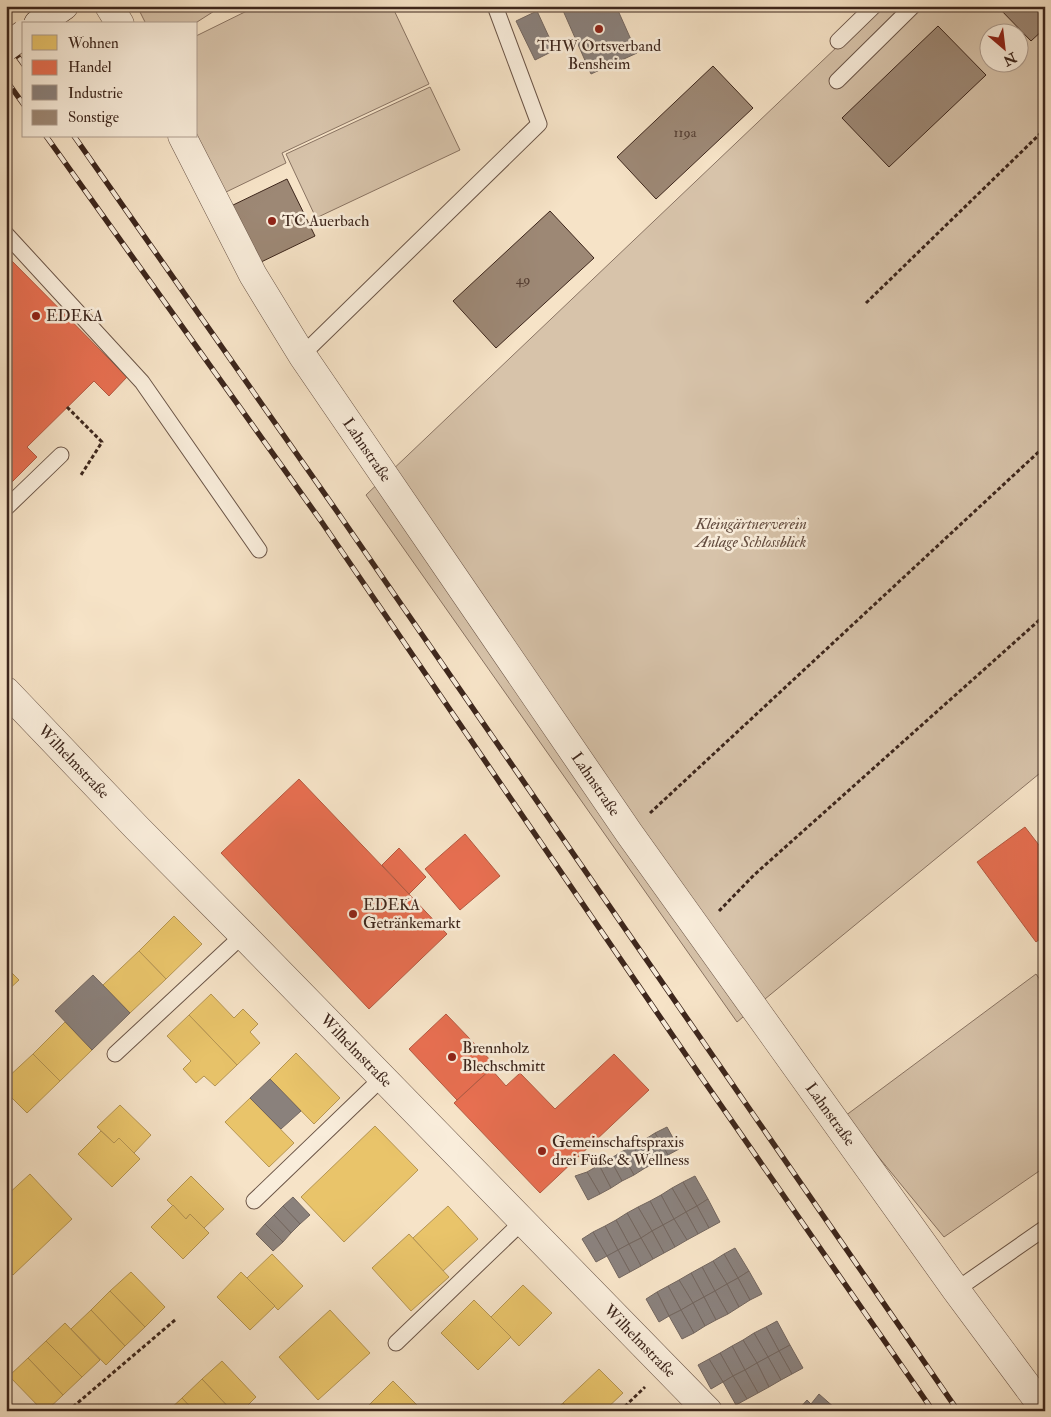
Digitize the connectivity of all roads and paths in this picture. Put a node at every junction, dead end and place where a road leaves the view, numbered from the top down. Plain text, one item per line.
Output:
1 (64, 6) edge
2 (109, 6) edge
3 (496, 6) edge
4 (874, 6) edge
5 (913, 6) edge
6 (41, 22) edge
7 (119, 22) edge
8 (22, 35) edge
9 (838, 41) dead end
10 (6, 47) edge
11 (837, 81) dead end
12 (1045, 129) edge
13 (183, 138) edge
14 (6, 234) edge
15 (866, 303) dead end
16 (302, 355) junction
17 (67, 407) dead end
18 (1045, 446) edge
19 (61, 455) dead end
20 (81, 475) dead end
21 (6, 508) edge
22 (259, 550) dead end
23 (1045, 615) edge
24 (6, 691) edge
25 (629, 833) junction
26 (699, 931) junction
27 (243, 935) junction
28 (115, 1054) dead end
29 (382, 1078) junction
30 (254, 1201) dead end
31 (523, 1222) junction
32 (1045, 1228) edge
33 (956, 1290) junction
34 (175, 1320) dead end
35 (396, 1343) dead end
36 (666, 1368) junction
37 (1045, 1410) edge
38 (68, 1411) edge
39 (620, 1411) edge
40 (708, 1411) edge

1 - 6 street
2 - 7 street
3 - 16 lane
4 - 9 lane
5 - 11 lane
8 - 10 street, bridge
12 - 15 path
13 - 16 street, Lahnstraße
14 - 22 lane
16 - 25 street, Lahnstraße
17 - 20 path
18 - 25 path
19 - 21 lane
23 - 26 path
24 - 27 street, Wilhelmstraße
25 - 26 street, Lahnstraße
26 - 33 street, Lahnstraße
27 - 28 lane
27 - 29 street, Wilhelmstraße
29 - 30 lane
29 - 31 street, Wilhelmstraße
31 - 35 lane
31 - 36 street, Wilhelmstraße
32 - 33 lane
33 - 37 street, Lahnstraße
34 - 38 path
36 - 39 path
36 - 40 street, Wilhelmstraße

